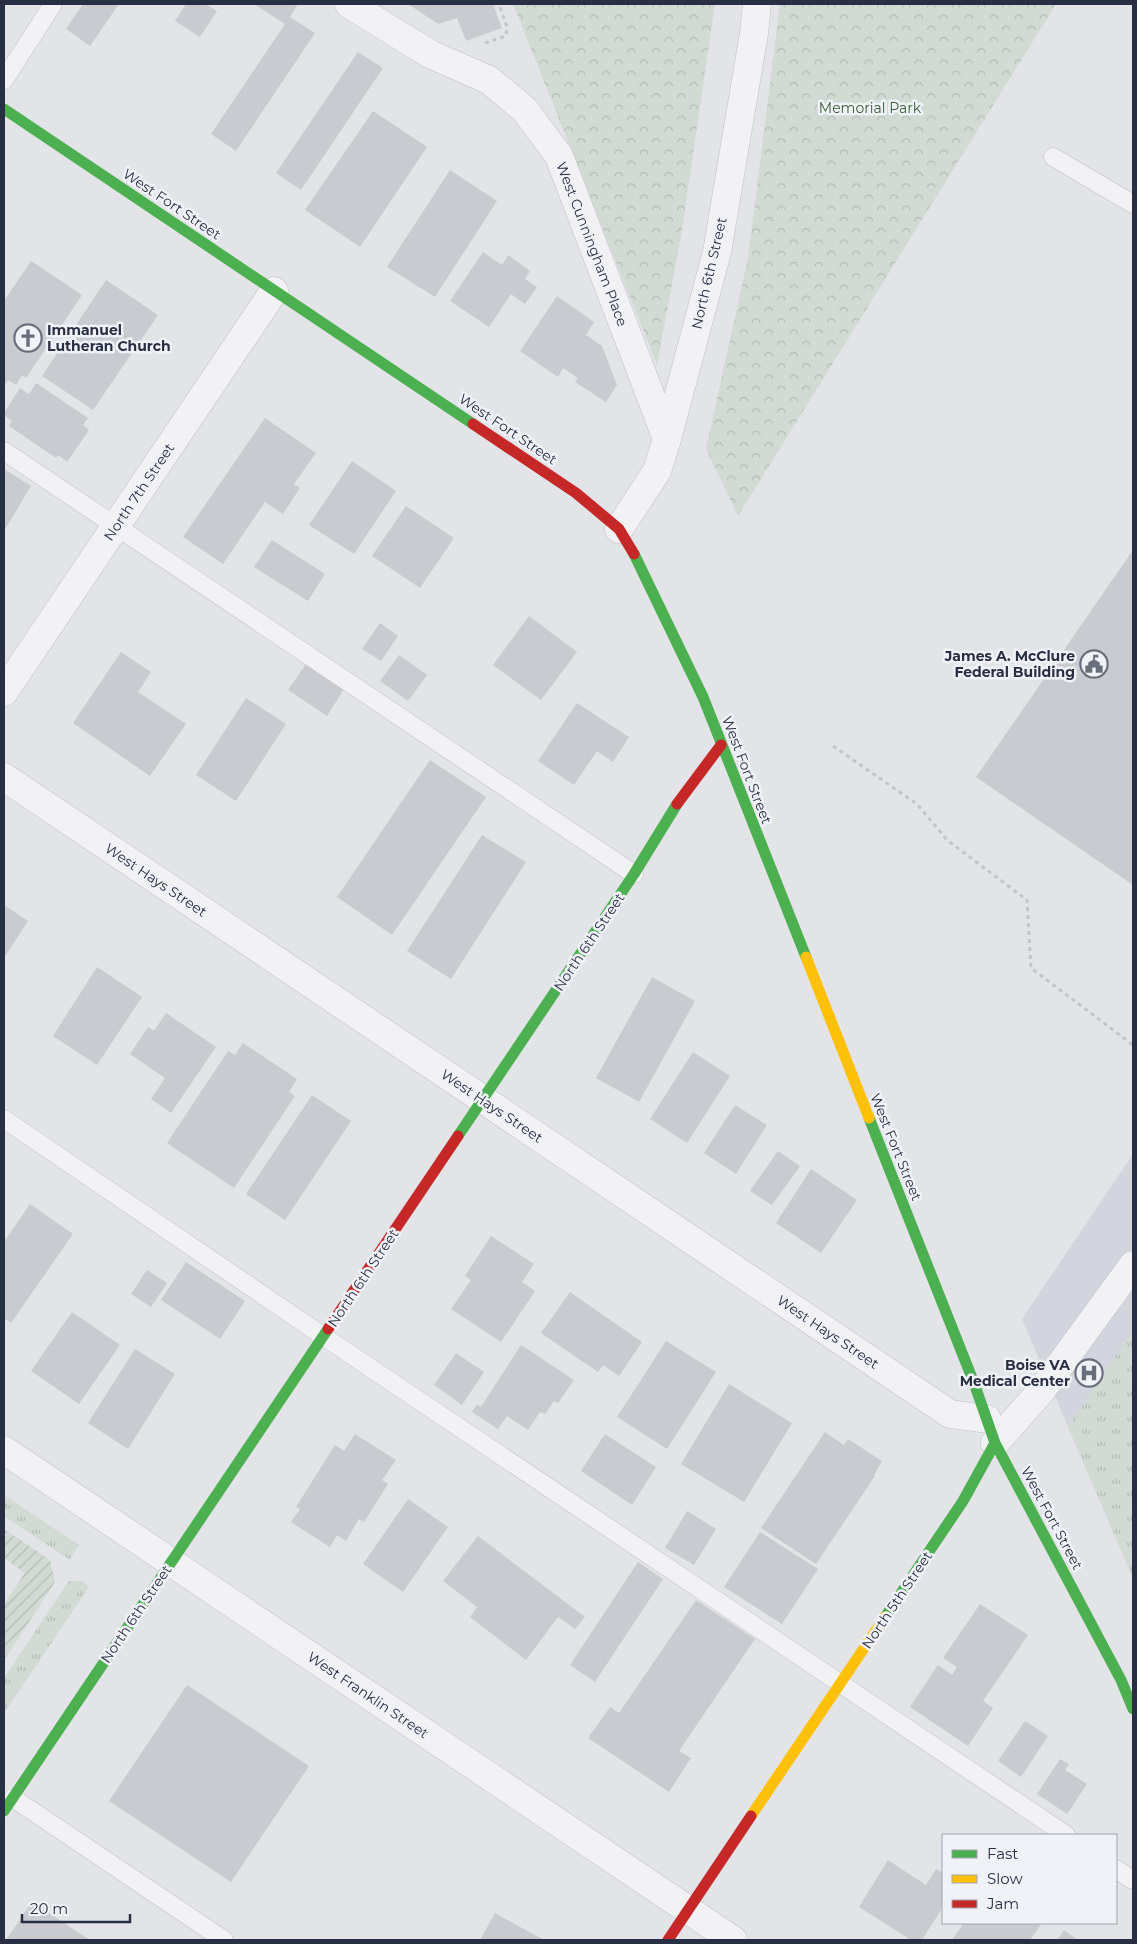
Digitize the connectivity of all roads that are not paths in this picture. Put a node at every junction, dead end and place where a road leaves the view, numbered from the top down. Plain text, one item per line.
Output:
1 (53, 4) edge
2 (349, 4) edge
3 (757, 4) edge
4 (4, 80) edge
5 (4, 109) edge
6 (1053, 157) dead end
7 (1133, 204) edge
8 (274, 291) junction
9 (667, 439) junction
10 (4, 451) edge
11 (116, 526) junction
12 (619, 529) junction
13 (4, 692) edge
14 (721, 745) junction
15 (4, 777) edge
16 (634, 874) junction
17 (483, 1100) junction
18 (4, 1119) edge
19 (1133, 1265) edge
20 (323, 1336) junction
21 (991, 1431) junction
22 (4, 1450) edge
23 (171, 1562) junction
24 (841, 1683) junction
25 (1133, 1709) edge
26 (8, 1805) edge
27 (1065, 1834) edge
28 (1117, 1870) edge
29 (1133, 1879) edge
30 (688, 1910) junction
31 (224, 1940) edge
32 (668, 1940) edge
33 (733, 1940) edge

1 - 4 lane
2 - 9 street, West Cunningham Place
3 - 9 street, North 6th Street
5 - 8 street, West Fort Street
6 - 7 lane
8 - 11 street, North 7th Street
8 - 12 street, West Fort Street
9 - 12 street, North 6th Street
10 - 11 lane
11 - 13 street, North 7th Street
11 - 16 lane
12 - 14 street, West Fort Street
14 - 16 street, North 6th Street
14 - 21 street, West Fort Street
15 - 17 street, West Hays Street
16 - 17 street, North 6th Street
17 - 20 street, North 6th Street
17 - 21 street, West Hays Street
18 - 20 lane
19 - 21 street, North 5th Street
20 - 23 street, North 6th Street
20 - 24 lane
21 - 24 street, North 5th Street
21 - 25 street, West Fort Street
22 - 23 street, West Franklin Street
23 - 26 street, North 6th Street
23 - 30 street, West Franklin Street
24 - 27 lane
24 - 30 street, North 5th Street
26 - 31 lane
28 - 29 lane
30 - 32 street, North 5th Street
30 - 33 street, West Franklin Street

